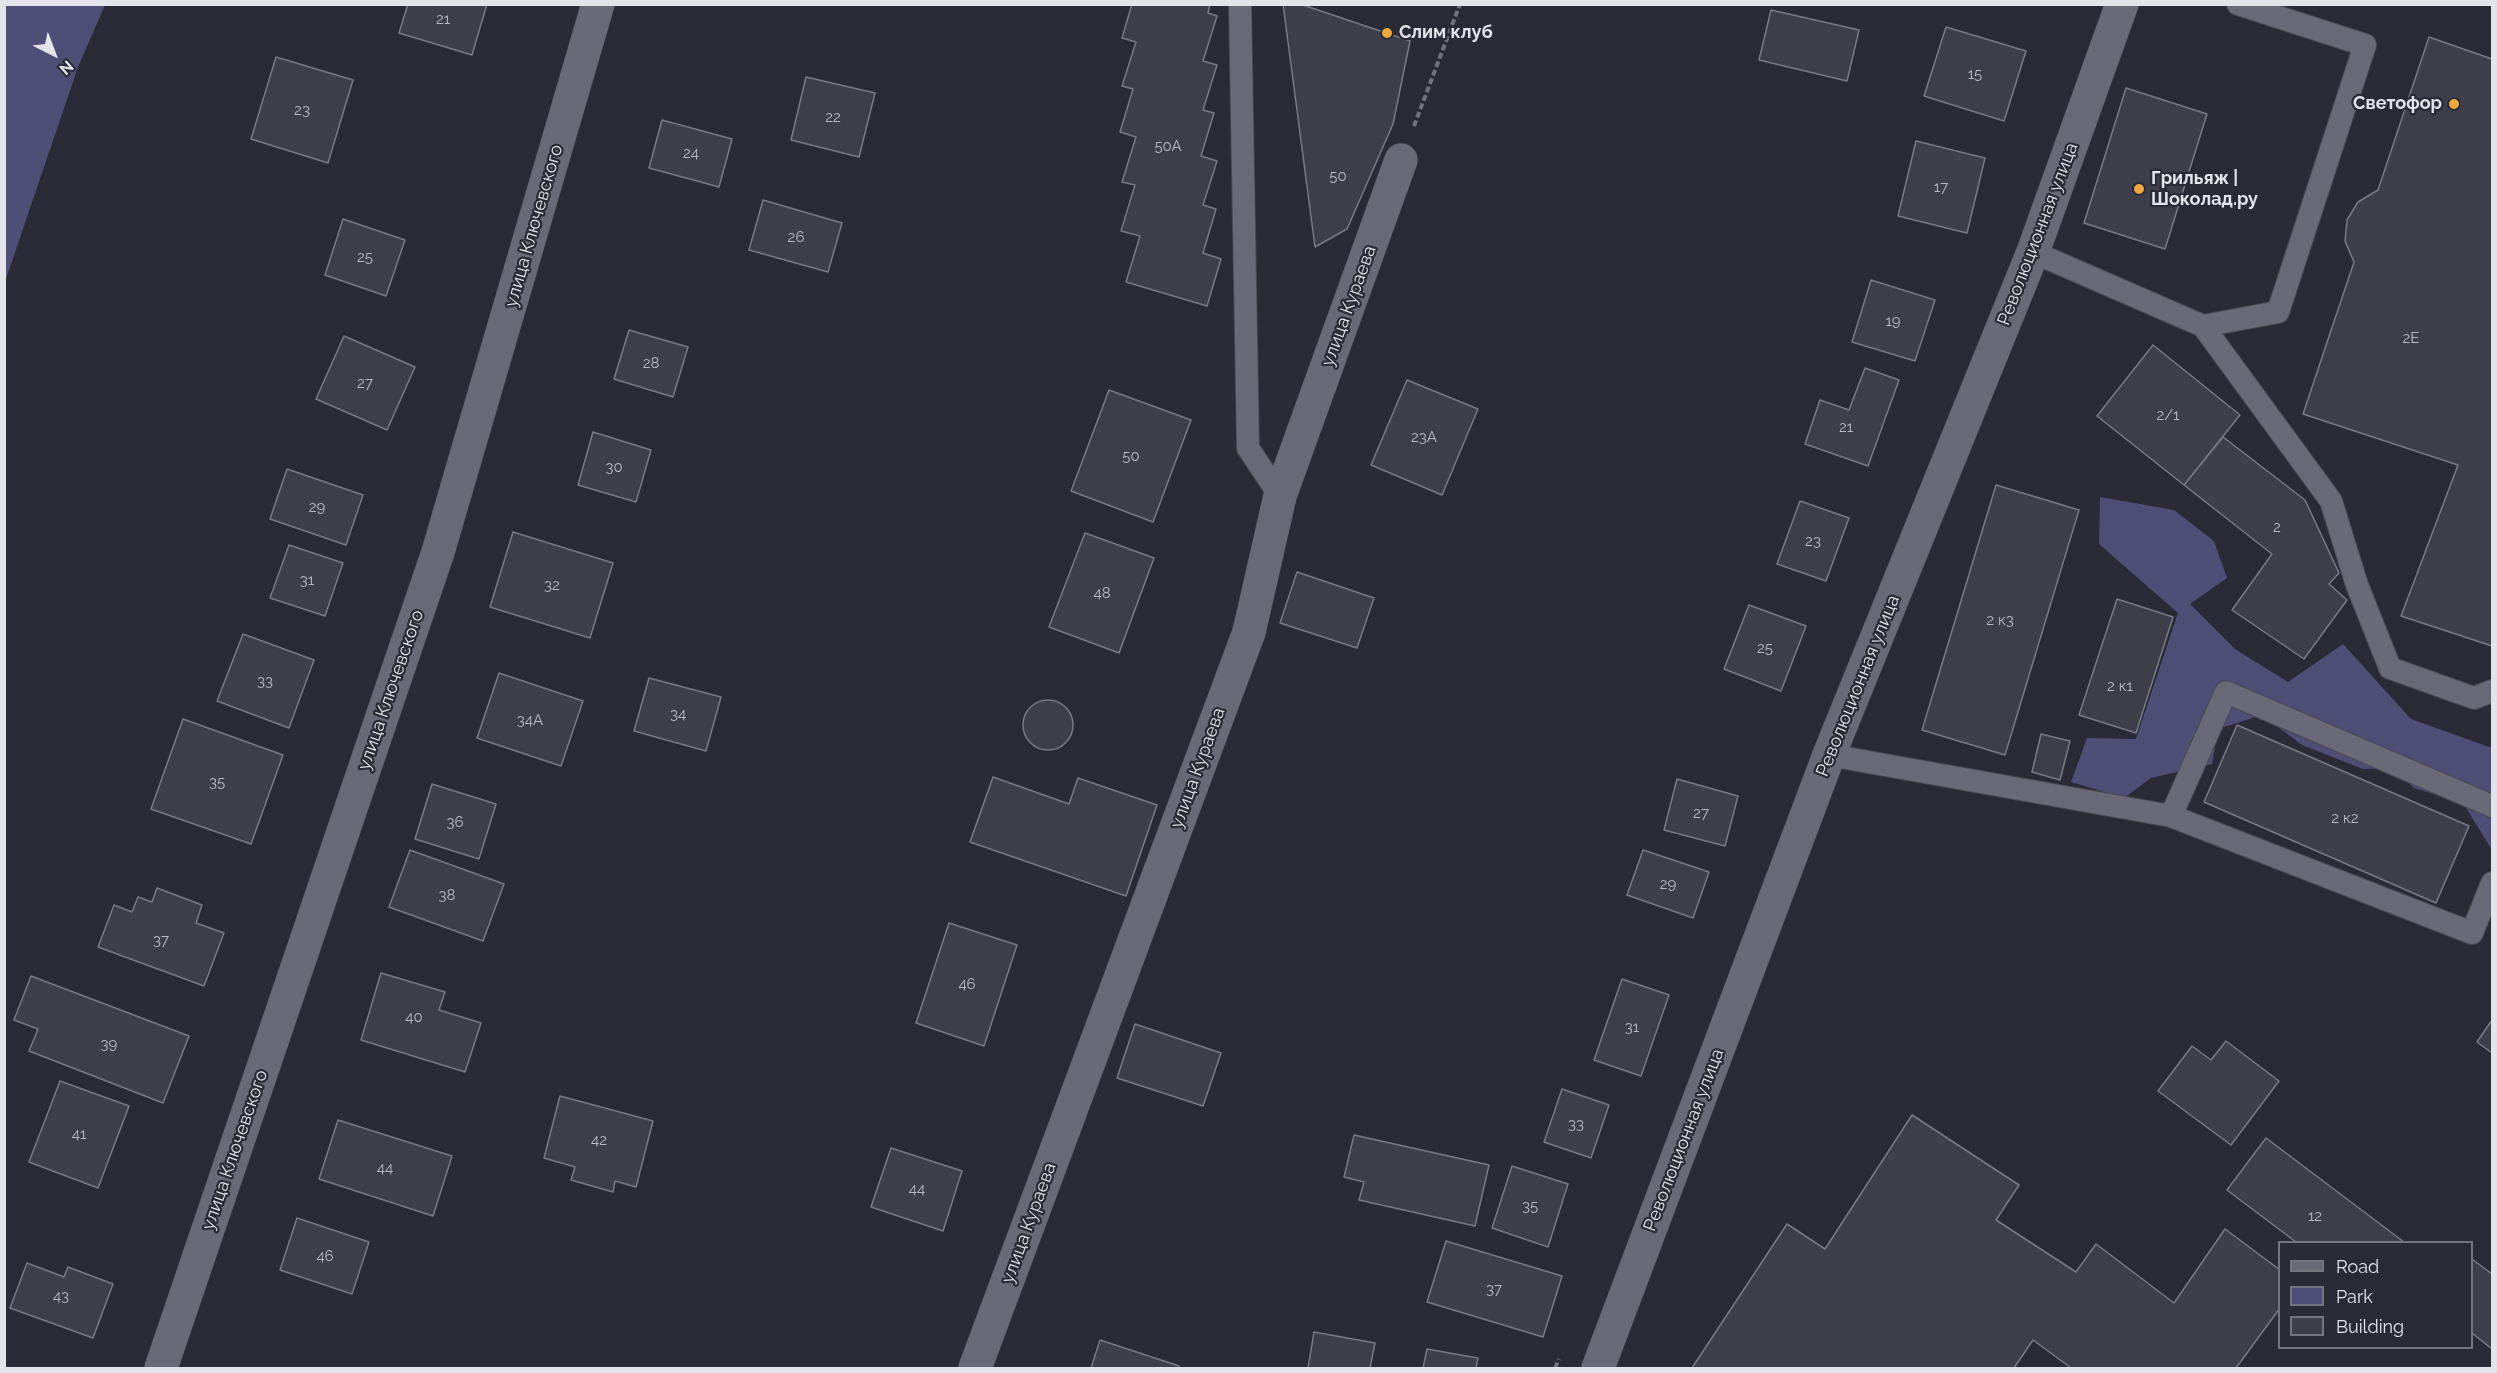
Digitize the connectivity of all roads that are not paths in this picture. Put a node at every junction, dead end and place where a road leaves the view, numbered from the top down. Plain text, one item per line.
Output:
1 (598, 4) edge
2 (1240, 4) edge
3 (2122, 4) edge
4 (2238, 4) edge
5 (1401, 160) road end
6 (2033, 252) junction
7 (2203, 326) junction
8 (1280, 496) junction
9 (2493, 691) edge
10 (1829, 755) junction
11 (2493, 806) edge
12 (2172, 816) junction
13 (2493, 882) edge
14 (161, 1368) edge
15 (975, 1368) edge
16 (1598, 1368) edge

1 - 14 street, улица Ключевского
2 - 8 lane
3 - 6 street, Революционная улица
4 - 7 lane
5 - 8 street, улица Кураева
6 - 7 lane
6 - 10 street, Революционная улица
7 - 9 lane
8 - 15 street, улица Кураева
10 - 12 lane
10 - 16 street, Революционная улица
11 - 12 lane
12 - 13 lane

